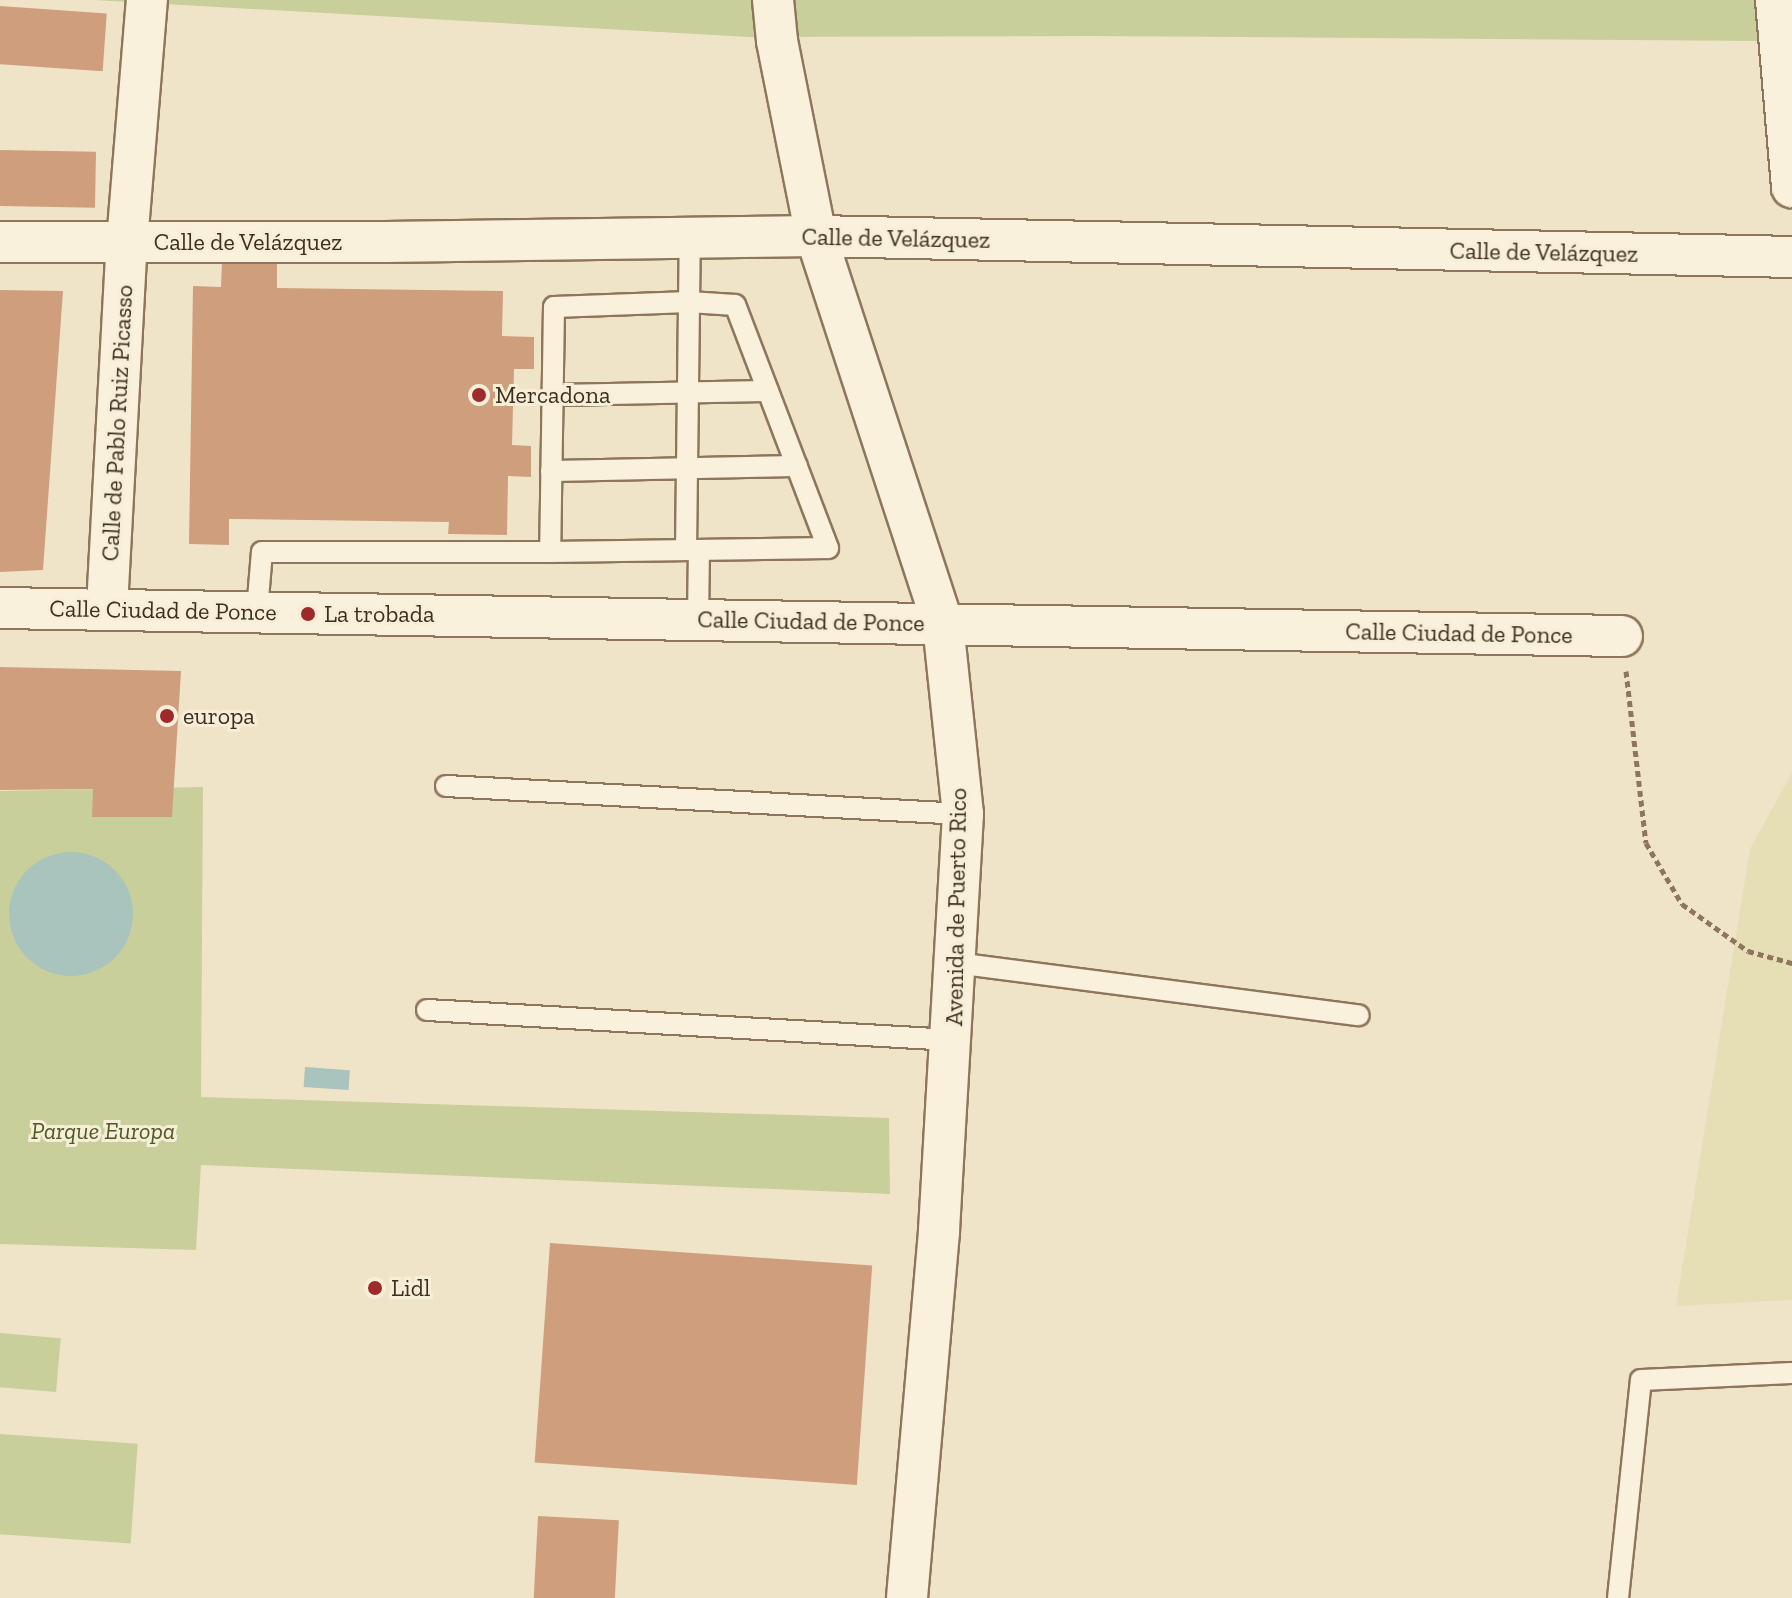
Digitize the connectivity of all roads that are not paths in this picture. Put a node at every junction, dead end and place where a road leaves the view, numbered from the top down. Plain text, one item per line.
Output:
1 (147, 0) edge
2 (773, 0) edge
3 (1776, 0) edge
4 (1792, 187) edge
5 (816, 236) junction
6 (690, 238) junction
7 (0, 242) edge
8 (127, 242) junction
9 (1792, 257) edge
10 (689, 302) junction
11 (768, 391) junction
12 (688, 392) junction
13 (553, 395) junction
14 (797, 466) junction
15 (687, 468) junction
16 (551, 471) junction
17 (693, 550) junction
18 (550, 552) junction
19 (107, 607) junction
20 (0, 608) edge
21 (257, 611) junction
22 (698, 619) junction
23 (943, 624) junction
24 (1622, 636) road end
25 (446, 786) dead end
26 (963, 814) junction
27 (956, 963) junction
28 (427, 1010) dead end
29 (1359, 1015) dead end
30 (952, 1040) junction
31 (1792, 1373) edge
32 (907, 1598) edge
33 (1618, 1598) edge

1 - 8 street, Calle de Pablo Ruiz Picasso
2 - 5 street, Avenida de Puerto Rico
3 - 4 street
5 - 6 street, Calle de Velázquez
5 - 9 street, Calle de Velázquez
5 - 23 street, Avenida de Puerto Rico
6 - 8 street, Calle de Velázquez
6 - 10 lane
7 - 8 street, Calle de Velázquez
8 - 19 street, Calle de Pablo Ruiz Picasso
10 - 11 lane
10 - 12 lane
10 - 13 lane
11 - 12 lane
11 - 14 lane
12 - 13 lane
12 - 15 lane
13 - 16 lane
14 - 15 lane
14 - 17 lane
15 - 16 lane
15 - 17 lane
16 - 18 lane
17 - 18 lane
17 - 22 lane
18 - 21 lane
19 - 20 street, Calle Ciudad de Ponce
19 - 21 street, Calle Ciudad de Ponce
21 - 22 street, Calle Ciudad de Ponce
22 - 23 street, Calle Ciudad de Ponce
23 - 24 street, Calle Ciudad de Ponce
23 - 26 street, Avenida de Puerto Rico
25 - 26 lane
26 - 27 street, Avenida de Puerto Rico
27 - 29 lane
27 - 30 street, Avenida de Puerto Rico
28 - 30 lane
30 - 32 street, Avenida de Puerto Rico
31 - 33 lane

